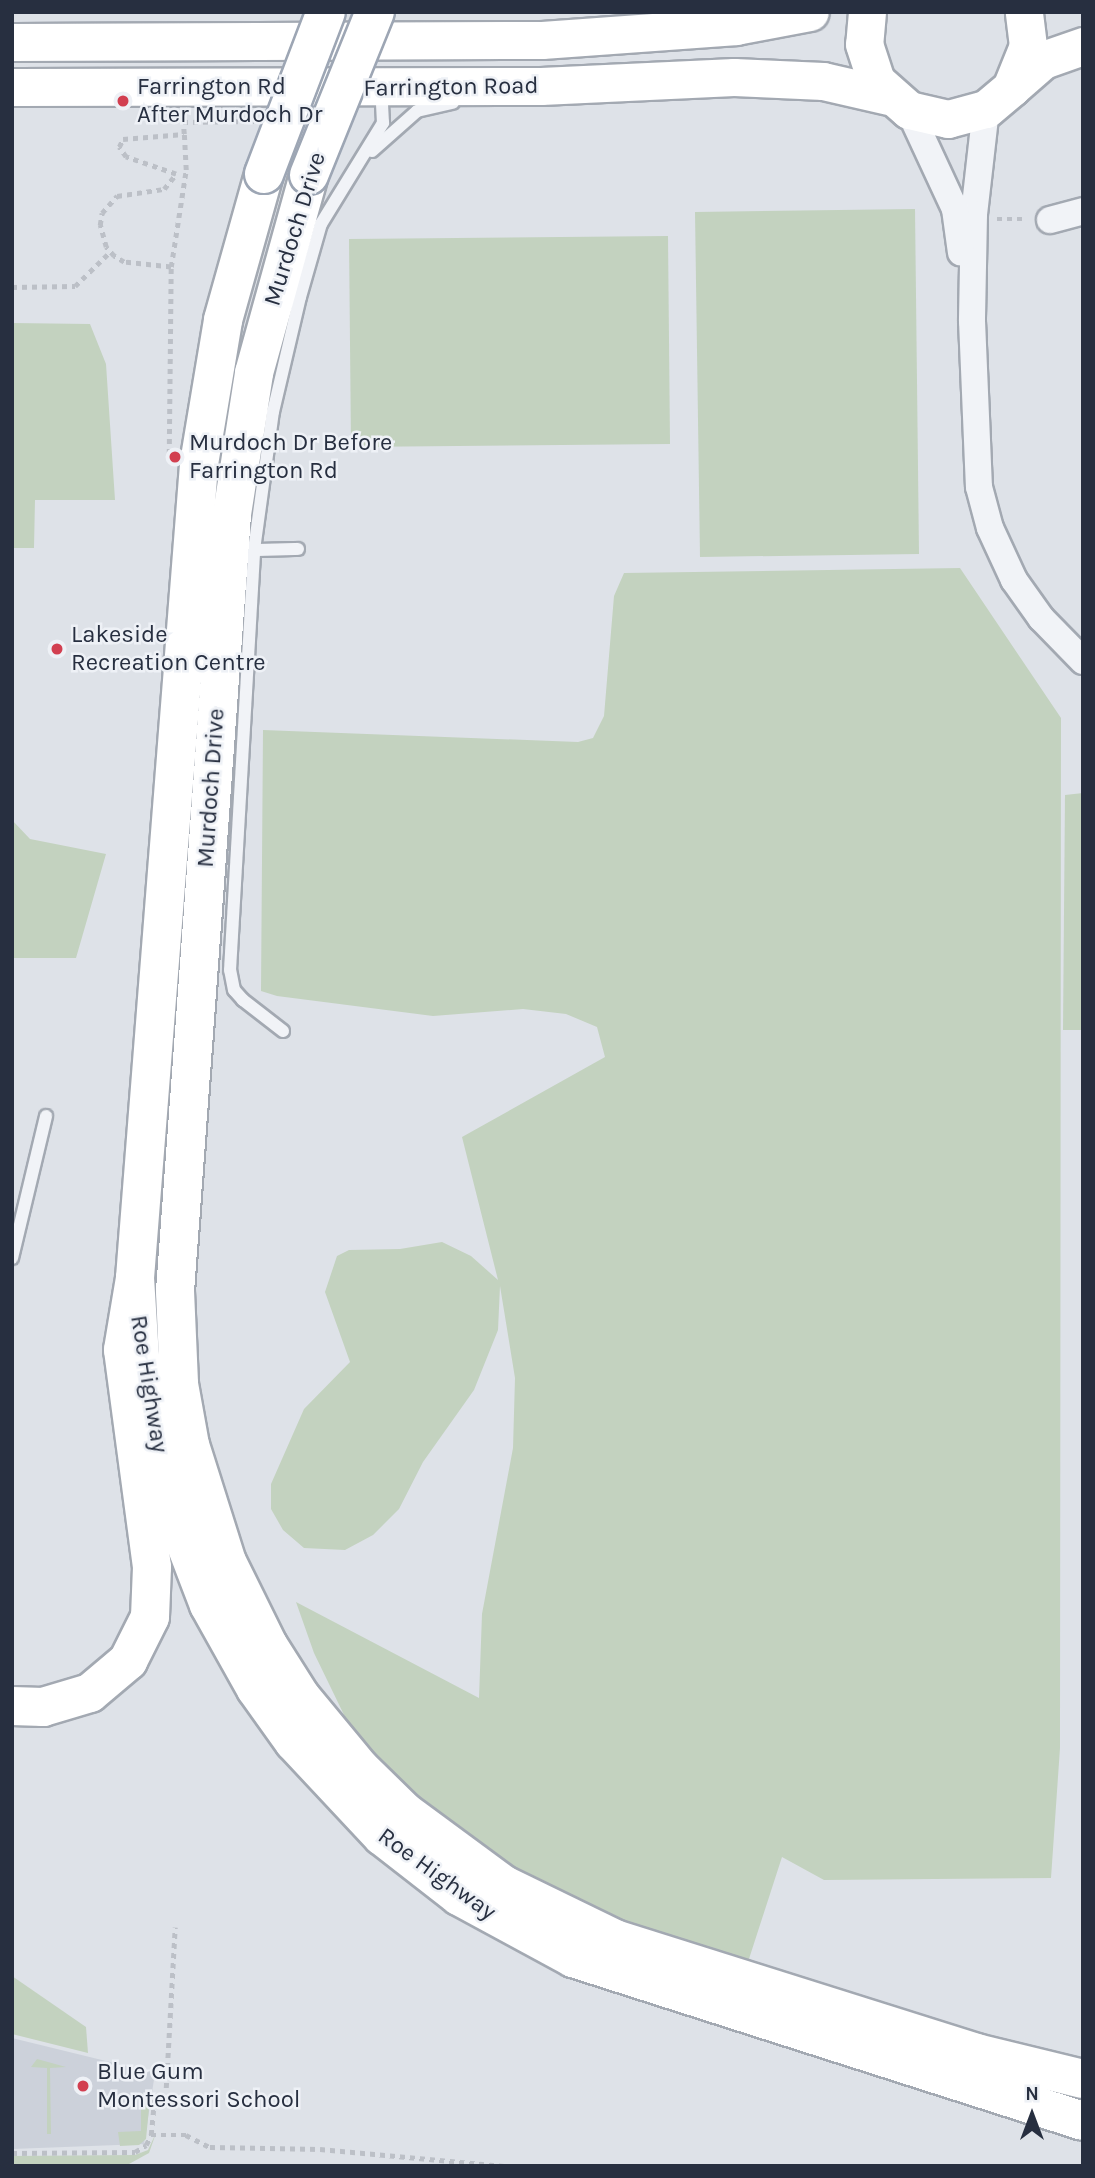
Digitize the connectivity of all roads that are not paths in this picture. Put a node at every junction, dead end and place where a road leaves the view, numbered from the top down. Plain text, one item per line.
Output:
1 (326, 12) edge
2 (374, 12) edge
3 (810, 12) edge
4 (867, 12) edge
5 (1024, 12) edge
6 (12, 42) edge
7 (1083, 46) edge
8 (12, 69) edge
9 (658, 80) junction
10 (12, 87) edge
11 (124, 87) junction
12 (356, 88) junction
13 (998, 98) junction
14 (491, 101) dead end
15 (471, 102) dead end
16 (899, 103) junction
17 (357, 166) junction
18 (1083, 211) edge
19 (1050, 220) road end
20 (972, 321) junction
21 (298, 549) dead end
22 (254, 550) junction
23 (1083, 661) edge
24 (283, 1031) dead end
25 (46, 1116) dead end
26 (12, 1258) edge
27 (135, 1278) junction
28 (175, 1291) joint
29 (12, 1706) edge
30 (976, 2053) junction
31 (1083, 2079) edge
32 (1083, 2090) edge
33 (1083, 2121) edge

1 - 27 main road, Murdoch Drive, bridge
2 - 28 main road, Murdoch Drive, bridge
3 - 6 main road, Farrington Road
4 - 16 main road
5 - 13 main road
7 - 13 main road
8 - 11 main road
9 - 12 main road, Farrington Road
9 - 14 lane
9 - 16 main road, Farrington Road
10 - 11 main road, Farrington Road
11 - 12 main road, Farrington Road
12 - 17 lane
13 - 16 main road, Farrington Road
13 - 20 street
15 - 17 lane
16 - 20 street
17 - 22 lane
18 - 19 street
20 - 23 street
21 - 22 lane
22 - 24 lane
25 - 26 lane
27 - 29 main road
27 - 33 main road, Roe Highway
28 - 30 main road, Roe Highway
30 - 31 main road, Roe Highway
30 - 32 main road

